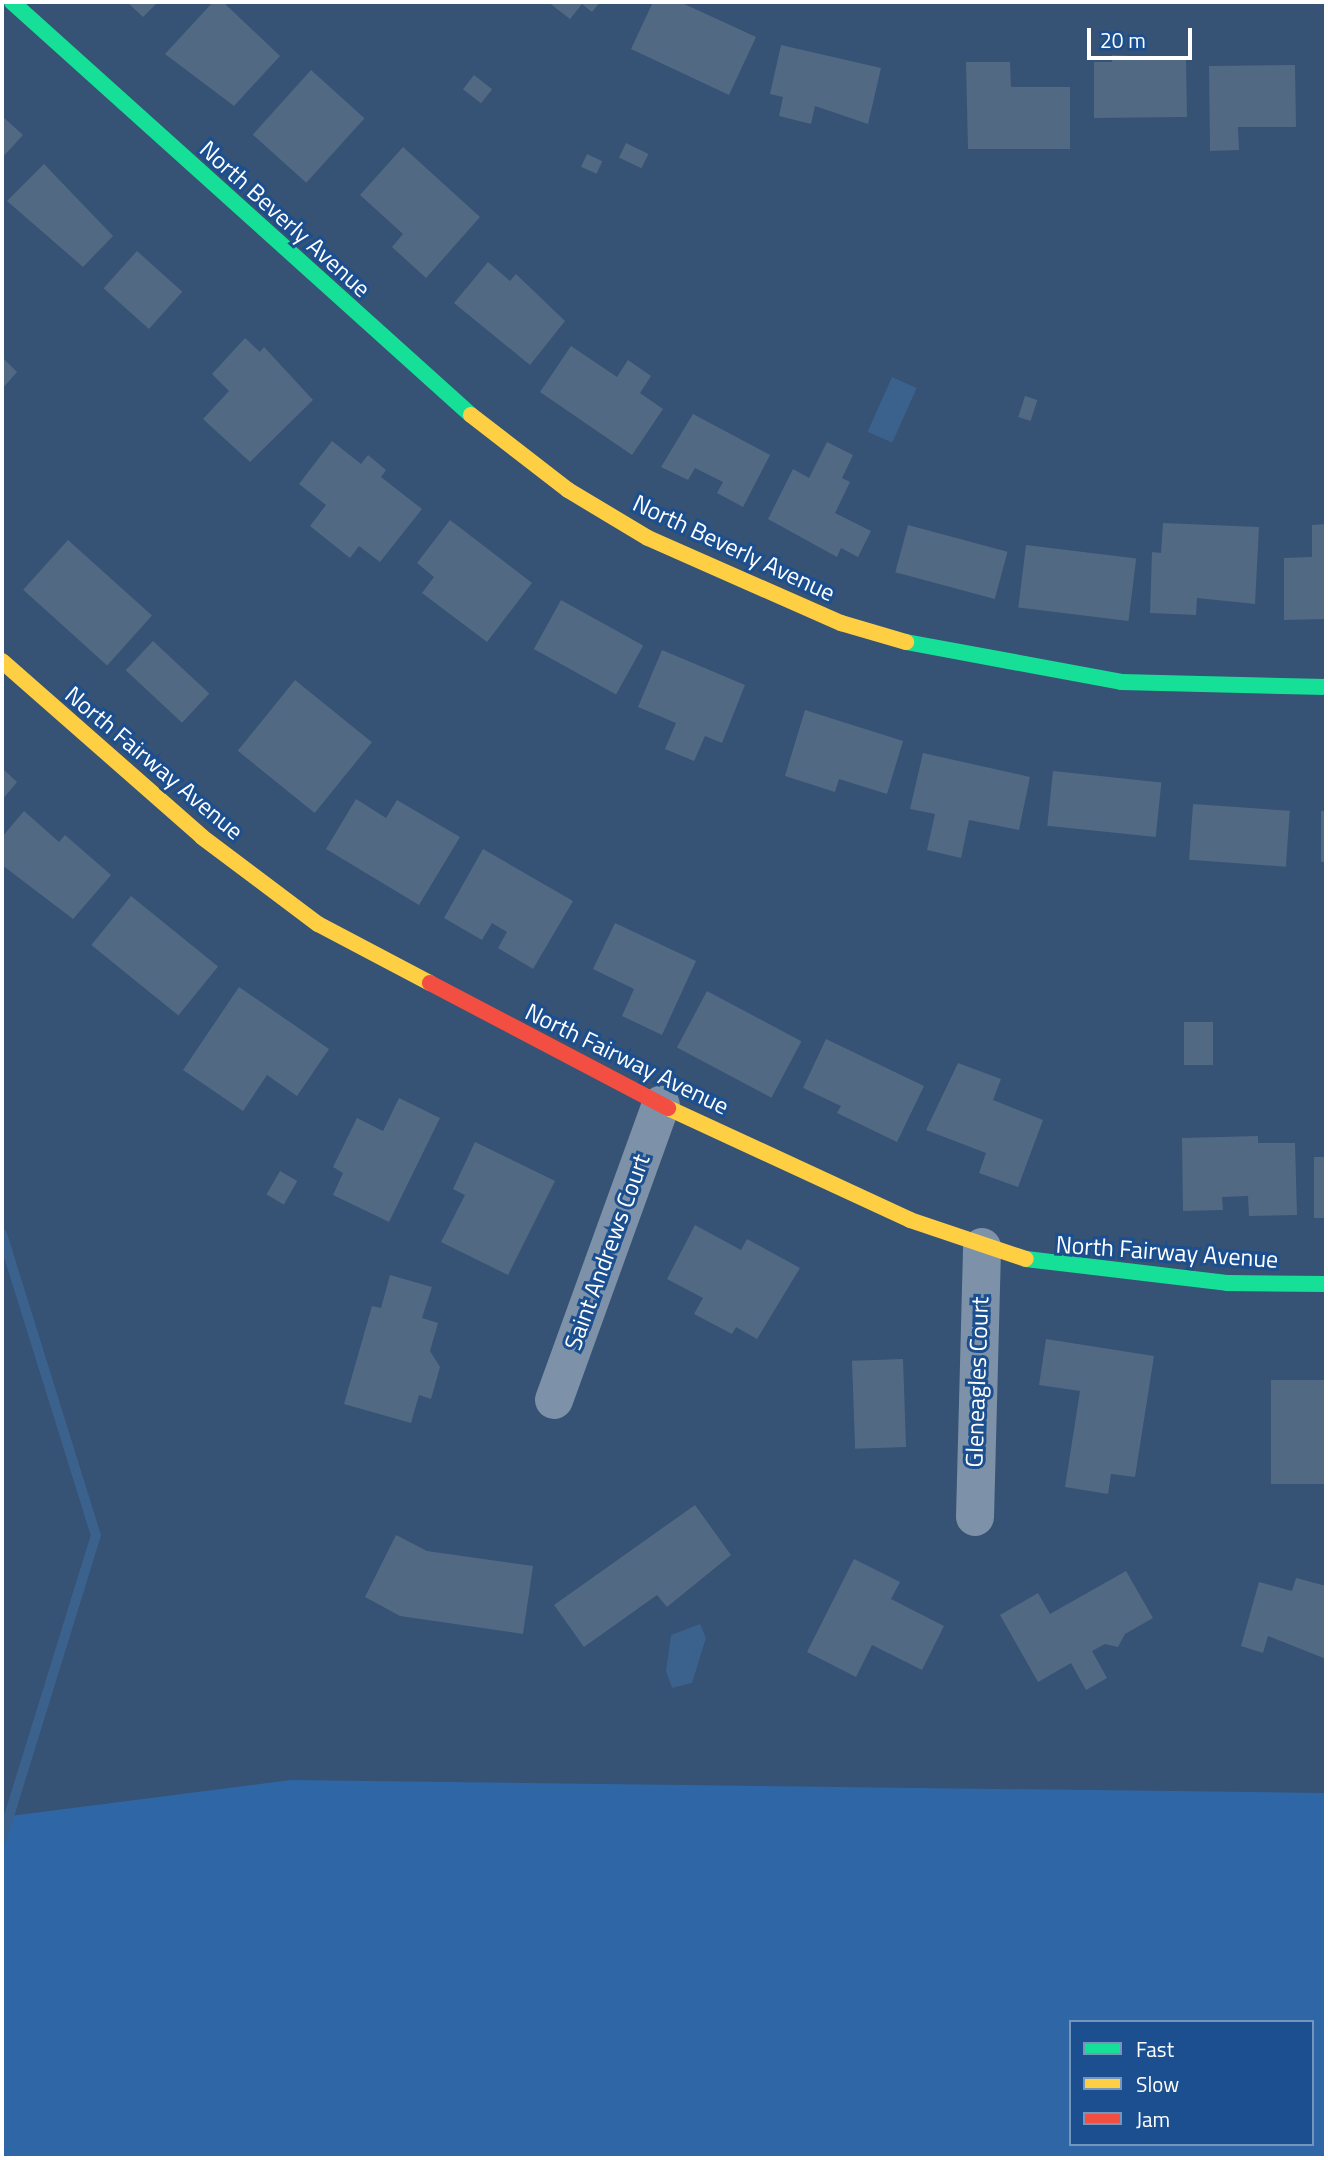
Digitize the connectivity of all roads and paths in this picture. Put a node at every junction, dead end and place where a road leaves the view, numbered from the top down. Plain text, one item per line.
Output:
1 (12, 2) edge
2 (2, 661) edge
3 (1326, 687) edge
4 (661, 1105) junction
5 (982, 1247) junction
6 (1326, 1284) edge
7 (554, 1400) dead end
8 (975, 1517) dead end

1 - 3 street, North Beverly Avenue
2 - 4 street, North Fairway Avenue
4 - 5 street, North Fairway Avenue
4 - 7 street, Saint Andrews Court
5 - 6 street, North Fairway Avenue
5 - 8 street, Gleneagles Court

